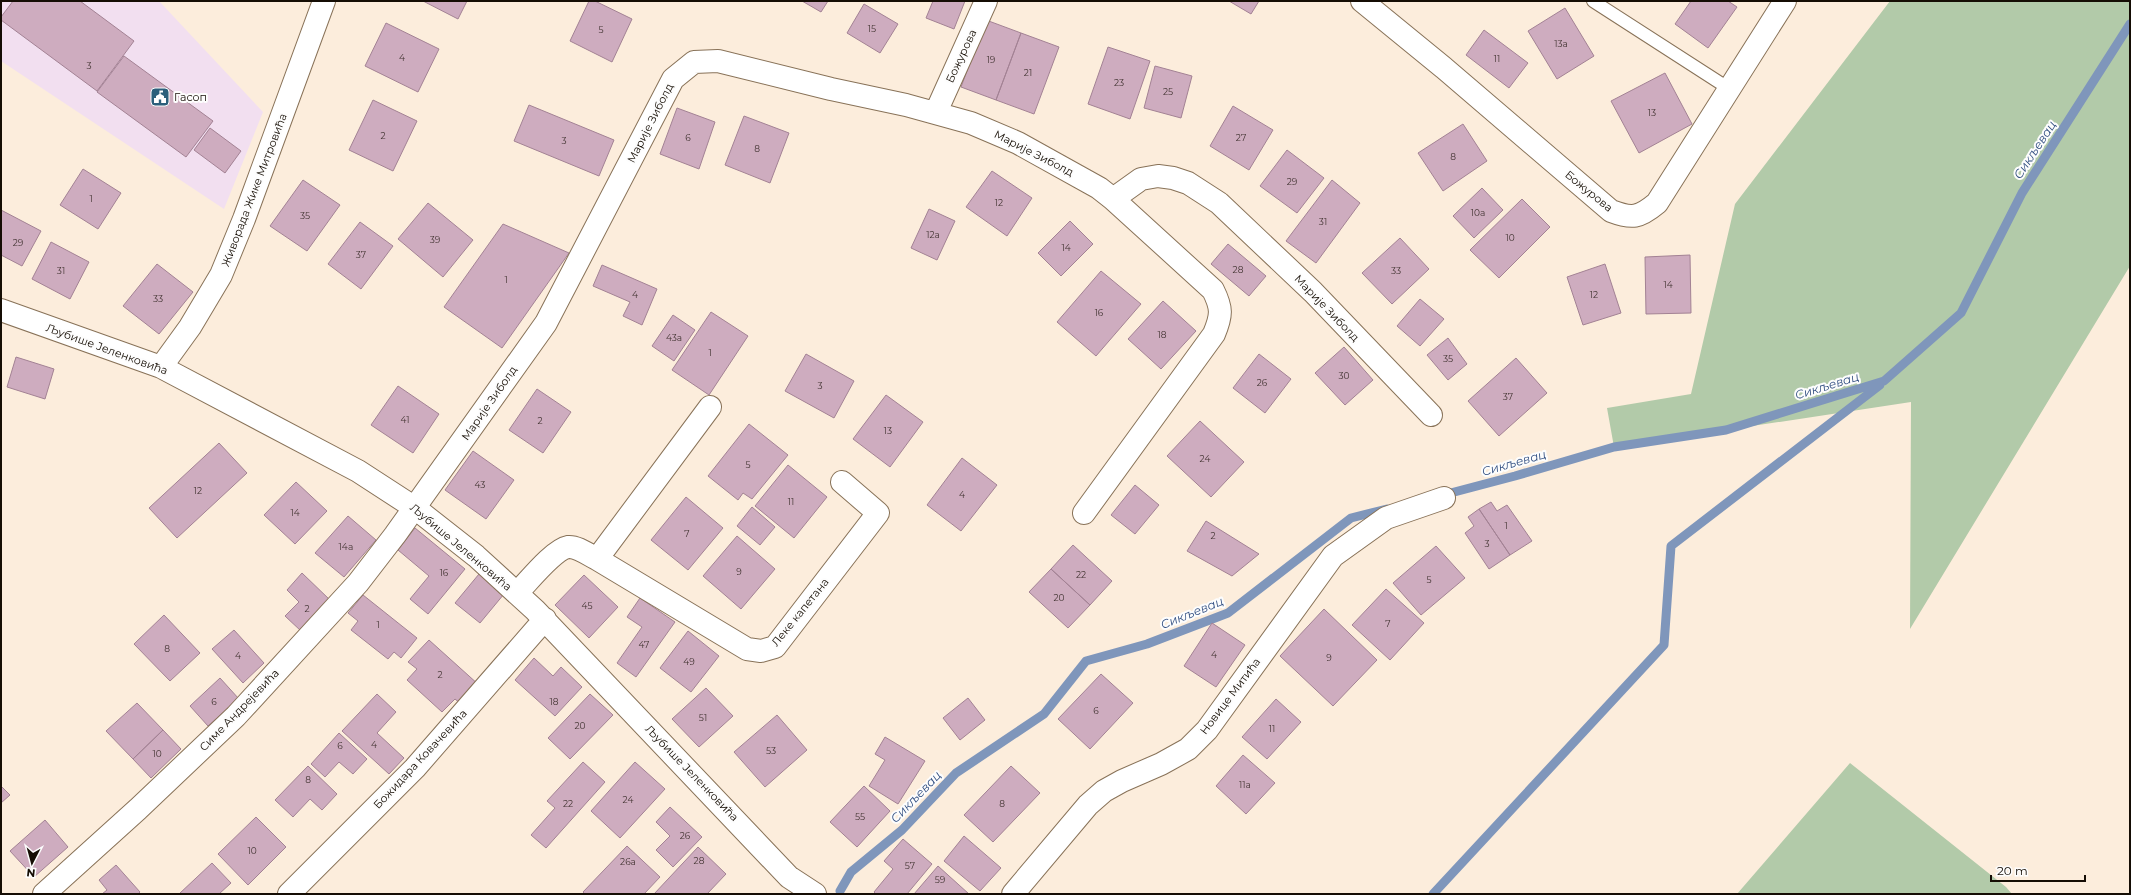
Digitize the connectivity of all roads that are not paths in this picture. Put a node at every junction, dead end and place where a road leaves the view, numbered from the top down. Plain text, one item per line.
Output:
1 (324, 1) edge
2 (986, 1) edge
3 (1362, 1) edge
4 (1593, 1) edge
5 (1785, 1) edge
6 (1728, 88) junction
7 (936, 112) junction
8 (1113, 199) junction
9 (1, 310) edge
10 (160, 367) junction
11 (710, 407) dead end
12 (1431, 415) dead end
13 (842, 482) dead end
14 (1444, 498) dead end
15 (415, 508) junction
16 (1084, 513) dead end
17 (597, 558) junction
18 (517, 593) junction
19 (545, 619) junction
20 (44, 894) edge
21 (289, 894) edge
22 (815, 894) edge
23 (1013, 894) edge

1 - 10 street, Живорада Жике Митровића
2 - 7 street, Божурова
3 - 6 street, Божурова
4 - 6 lane
5 - 6 street, Божурова
7 - 8 street, Марије Зиболд
7 - 15 street, Марије Зиболд
8 - 12 street, Марије Зиболд
8 - 16 street, Марије Зиболд
9 - 10 street, Љубише Јеленковића
10 - 15 street, Љубише Јеленковића
11 - 17 street
13 - 17 street, Леке капетана
14 - 23 street, Новице Митића
15 - 18 street, Љубише Јеленковића
15 - 20 street, Симе Андрејевића
17 - 18 street, Леке капетана
18 - 19 street, Љубише Јеленковића
19 - 21 street, Божидара Ковачевића
19 - 22 street, Љубише Јеленковића

